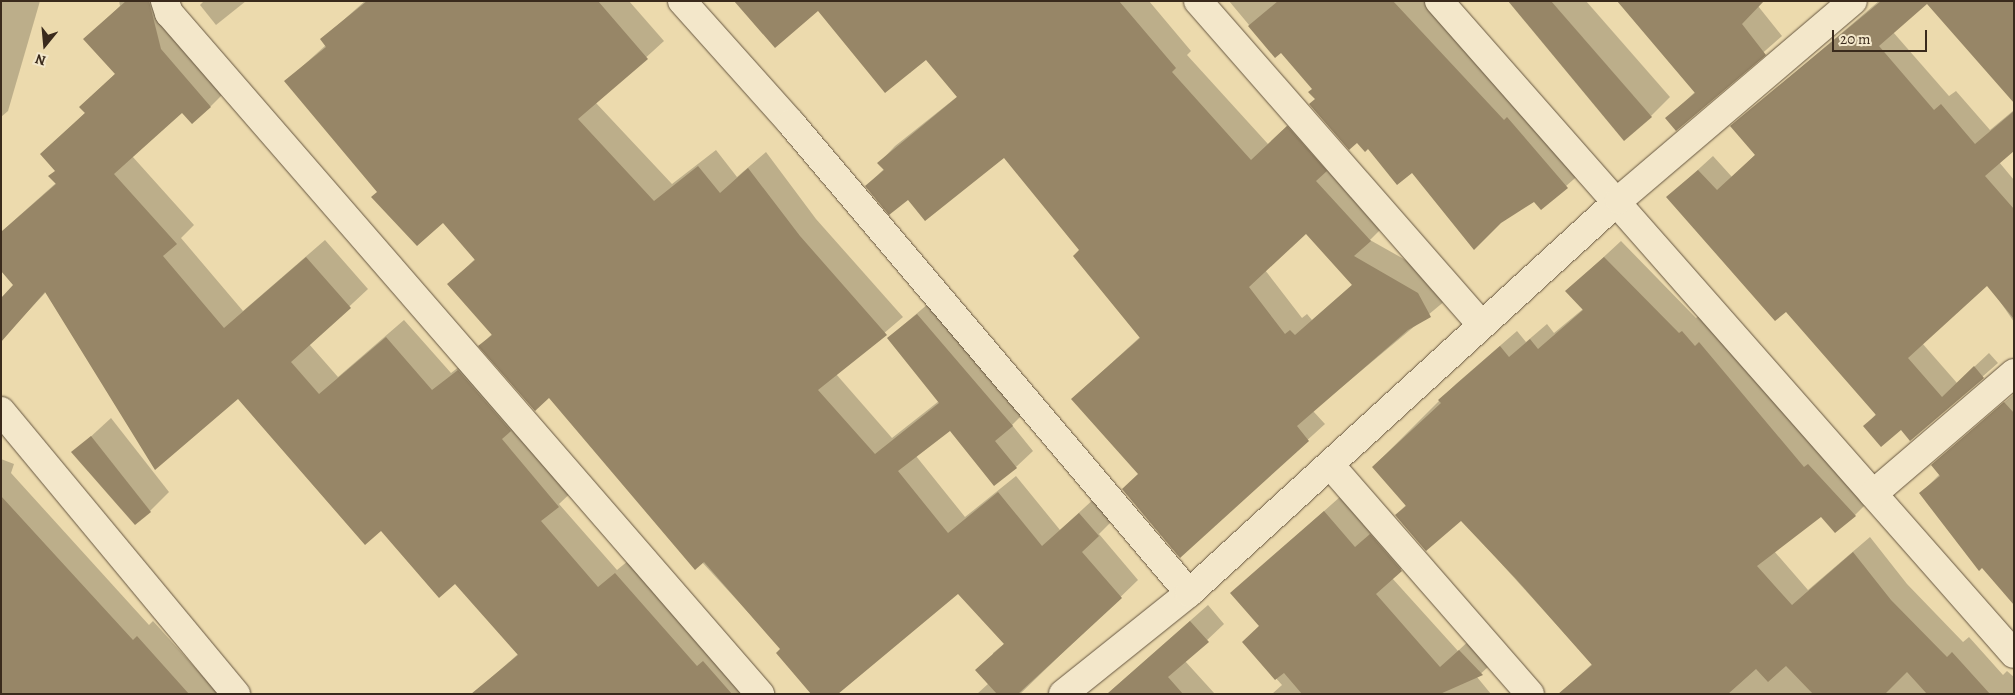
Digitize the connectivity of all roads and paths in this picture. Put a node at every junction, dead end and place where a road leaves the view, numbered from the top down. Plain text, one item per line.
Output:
1 (165, 1) edge
2 (682, 1) edge
3 (1198, 1) edge
4 (1439, 1) edge
5 (1853, 1) edge
6 (1619, 200) junction
7 (1482, 324) junction
8 (2014, 373) edge
9 (1, 411) edge
10 (1332, 467) junction
11 (1873, 494) junction
12 (1189, 594) junction
13 (2014, 654) edge
14 (236, 694) edge
15 (760, 694) edge
16 (1063, 694) edge
17 (1530, 694) edge

1 - 15 street
2 - 12 street
3 - 7 street
4 - 6 street
5 - 6 street
6 - 7 street
6 - 11 street
7 - 10 street
8 - 11 street
9 - 14 street
10 - 12 street
10 - 17 street
11 - 13 street
12 - 16 street

